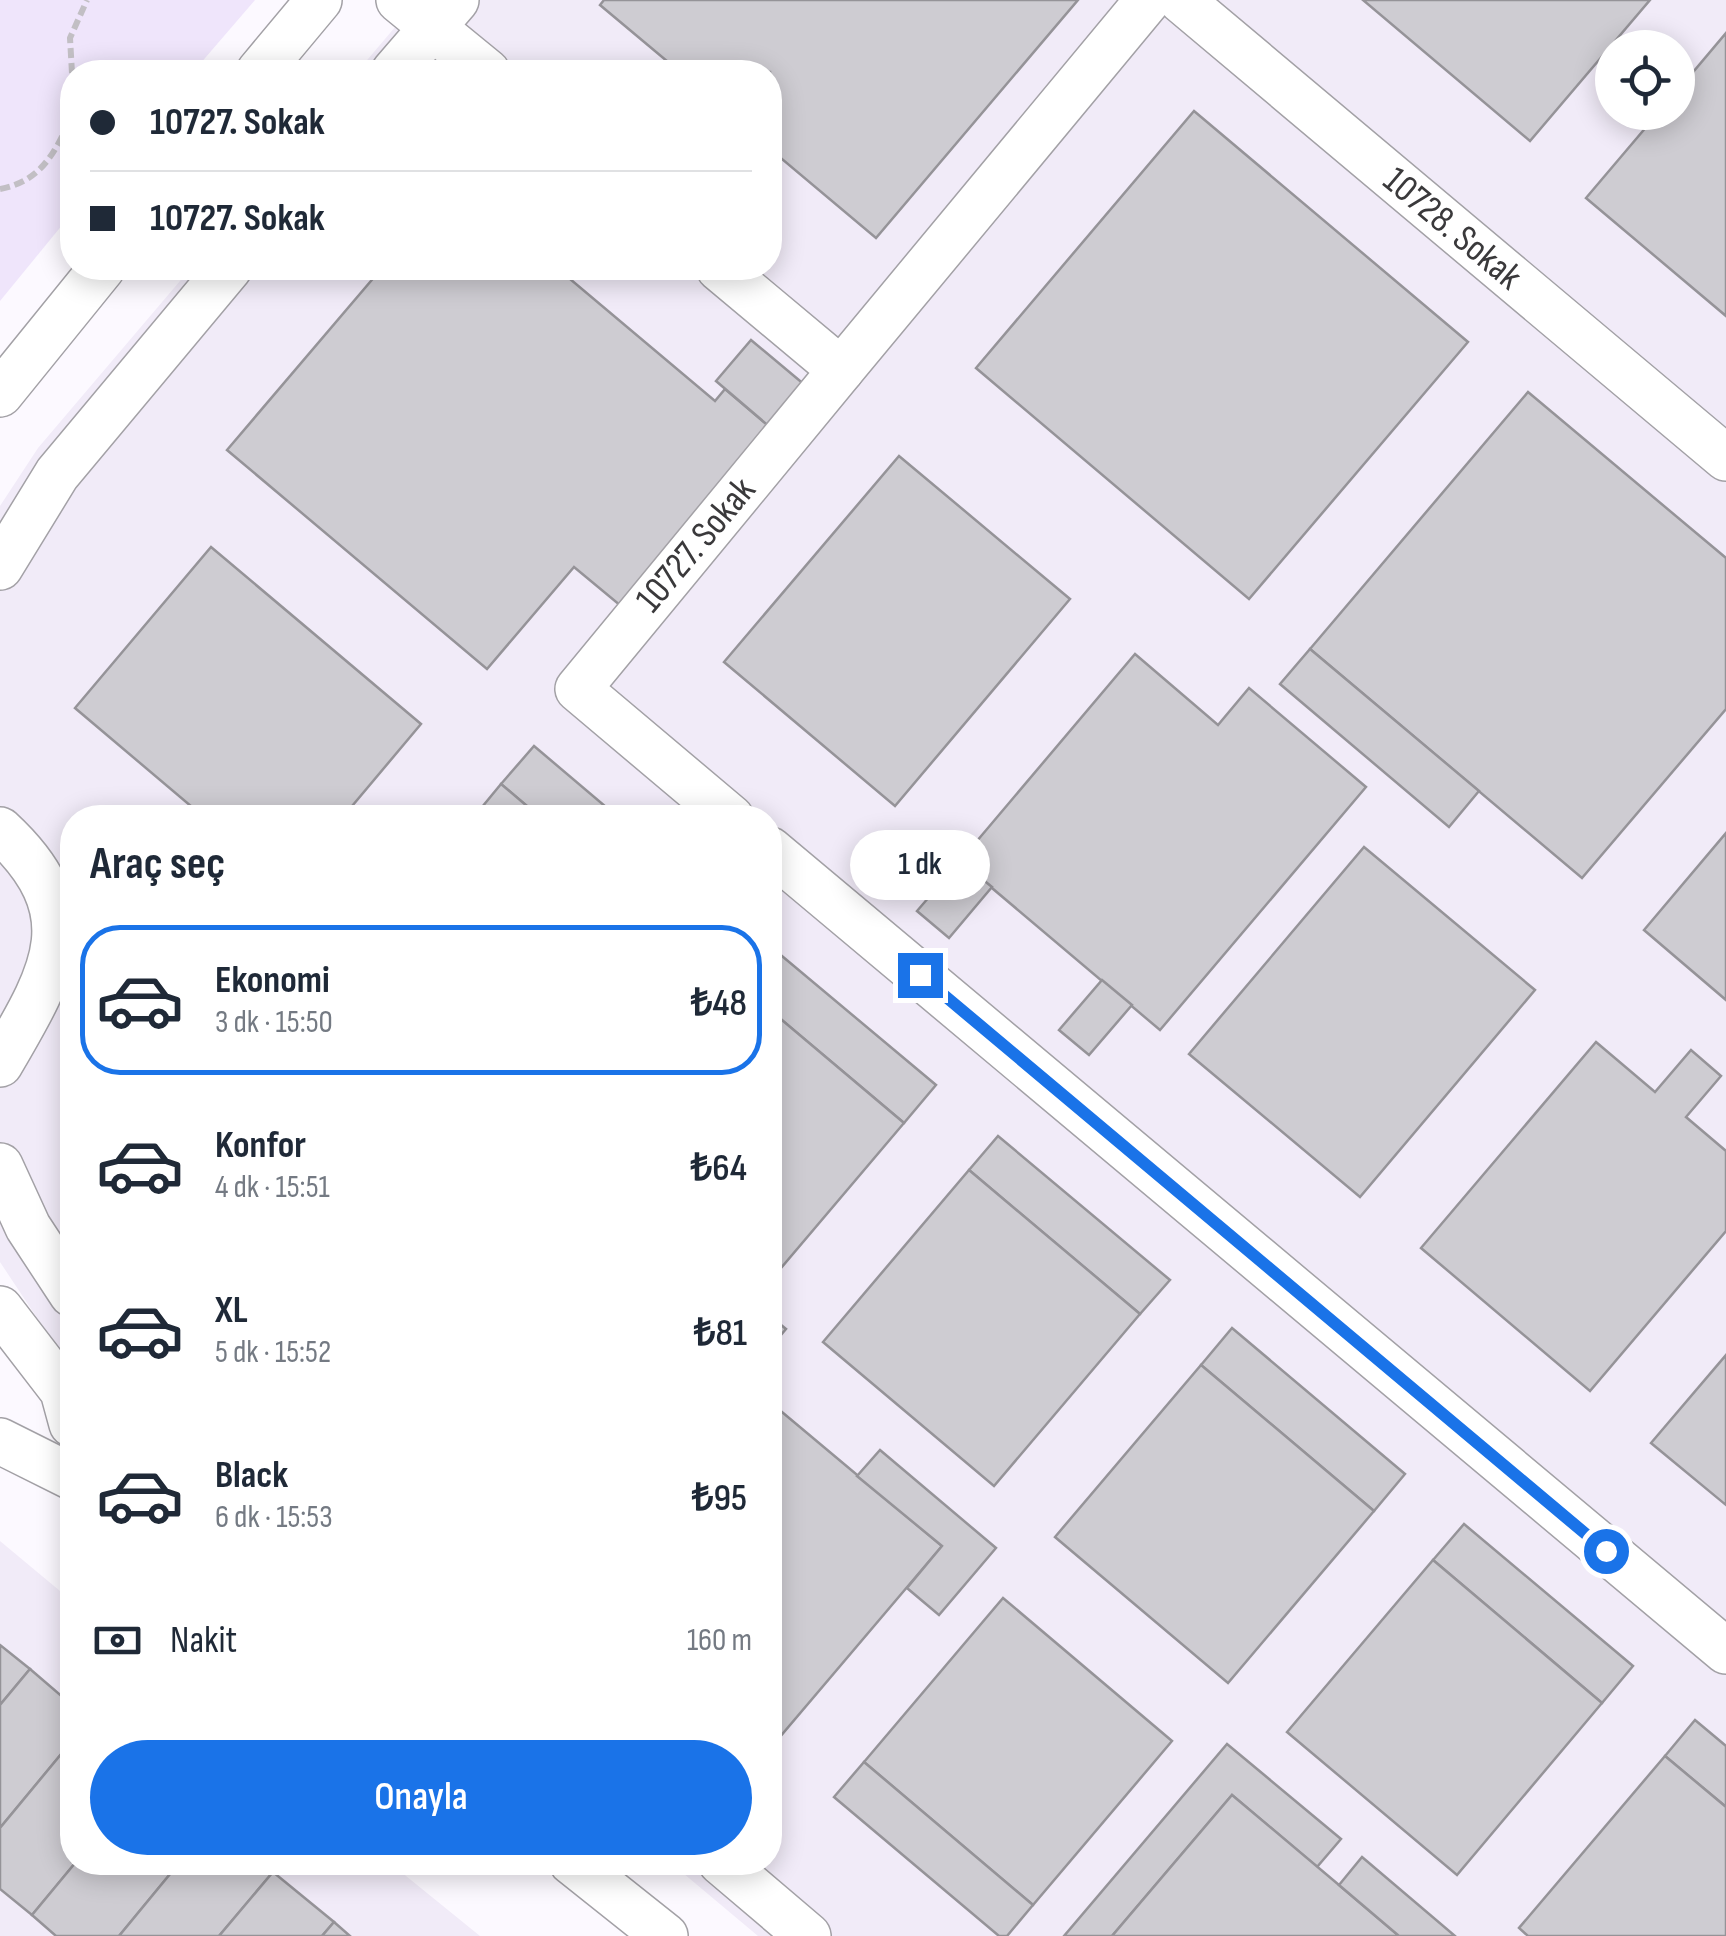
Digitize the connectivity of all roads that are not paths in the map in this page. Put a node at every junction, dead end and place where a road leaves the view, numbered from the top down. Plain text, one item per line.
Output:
1 (318, 0) edge
2 (1148, 0) edge
3 (1182, 0) edge
4 (429, 9) edge
5 (270, 60) edge
6 (401, 60) edge
7 (476, 60) edge
8 (92, 280) edge
9 (220, 280) edge
10 (733, 280) edge
11 (841, 370) junction
12 (0, 394) edge
13 (1726, 458) edge
14 (0, 567) edge
15 (716, 805) edge
16 (0, 830) edge
17 (782, 860) edge
18 (0, 1064) edge
19 (0, 1166) edge
20 (60, 1276) edge
21 (0, 1308) edge
22 (60, 1387) edge
23 (0, 1442) edge
24 (60, 1471) edge
25 (1726, 1651) edge
26 (588, 1875) edge
27 (736, 1875) edge
28 (665, 1936) edge
29 (808, 1936) edge

1 - 5 street
2 - 11 street
3 - 13 street, 10728. Sokak
4 - 6 street
4 - 7 street
8 - 12 street
9 - 14 street
10 - 11 street
11 - 15 street, 10727. Sokak
16 - 18 street
17 - 25 street
19 - 20 street
21 - 22 street
23 - 24 street
26 - 28 street
27 - 29 street

